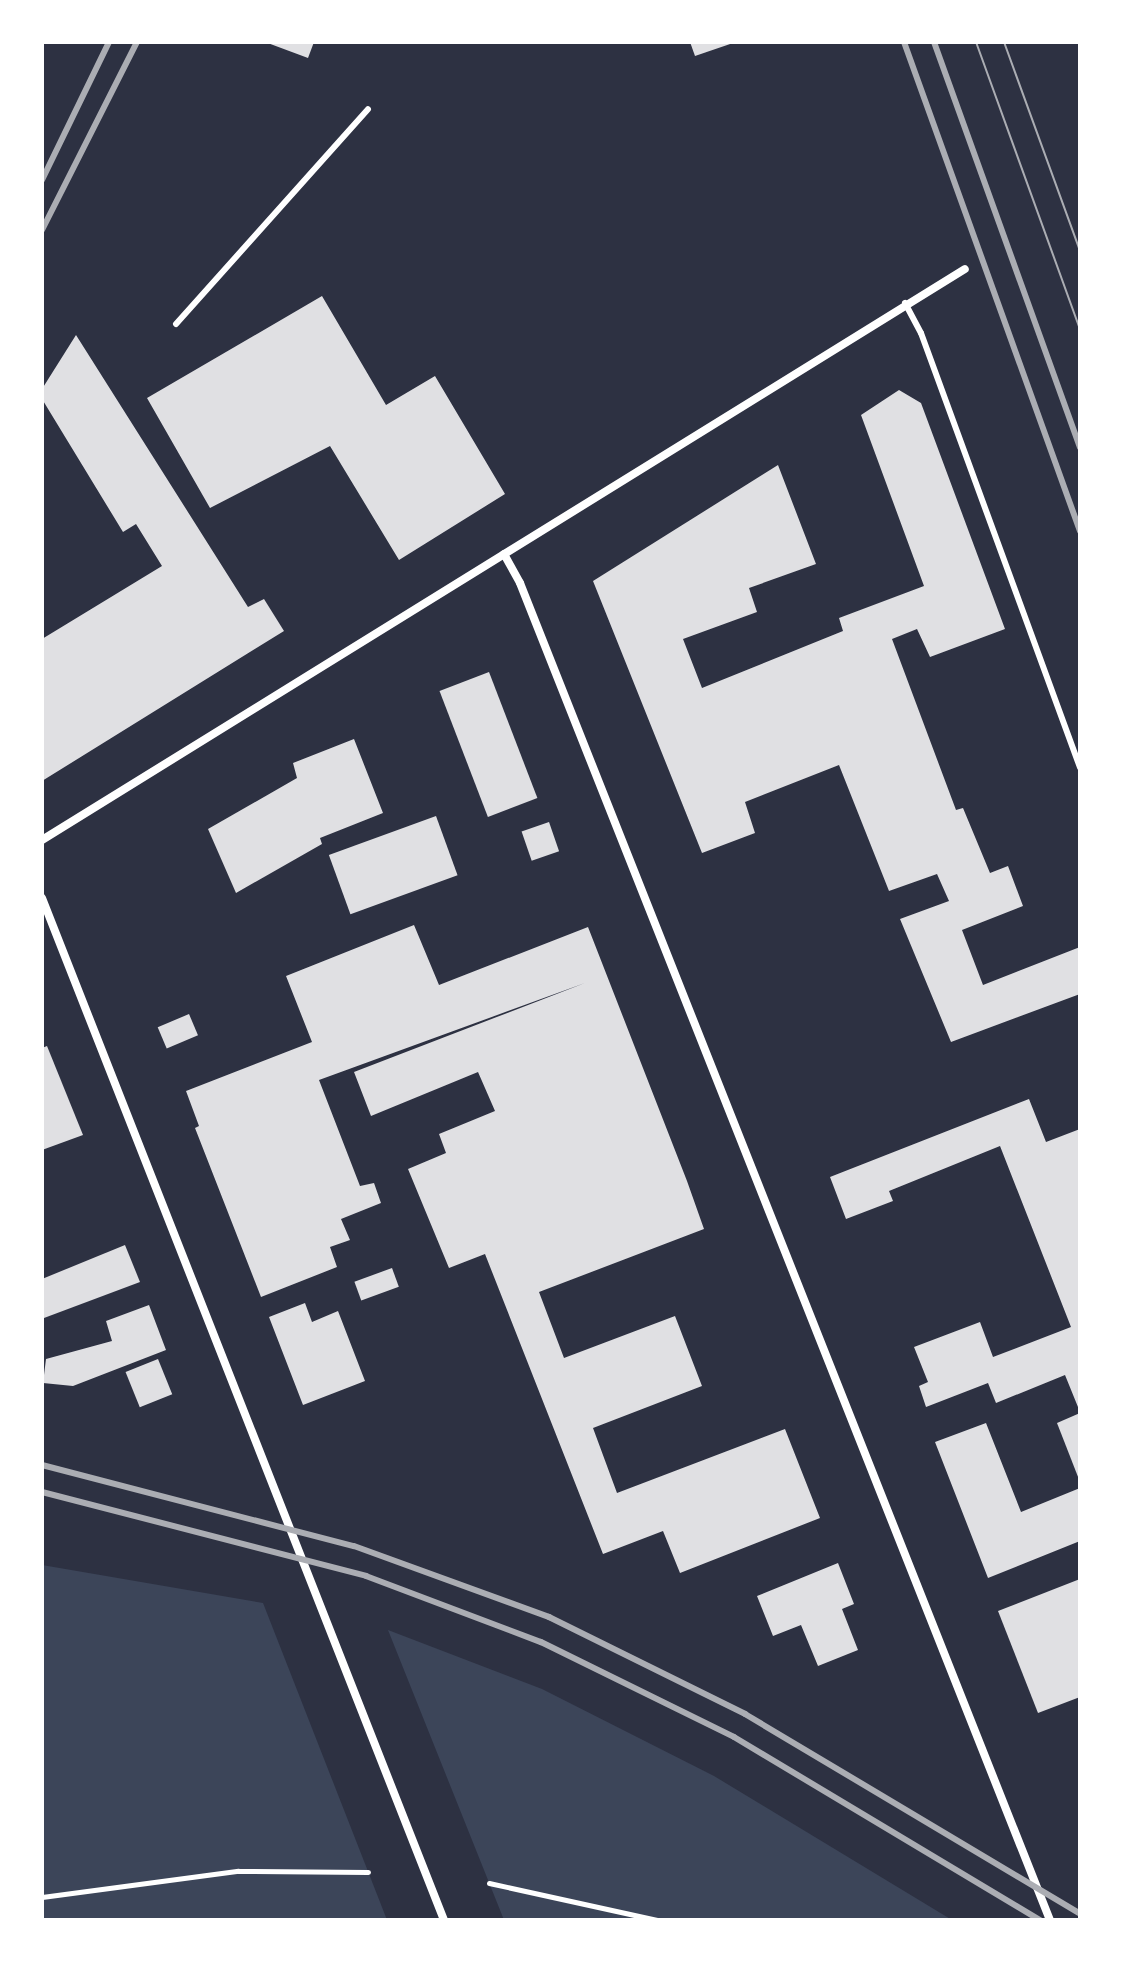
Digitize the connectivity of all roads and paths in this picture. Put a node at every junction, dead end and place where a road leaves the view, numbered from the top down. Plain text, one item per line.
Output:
1 (368, 109) dead end
2 (965, 269) dead end
3 (905, 303) junction
4 (176, 324) dead end
5 (504, 554) junction
6 (1080, 768) edge
7 (42, 840) edge
8 (42, 898) edge
9 (368, 1872) dead end
10 (489, 1883) dead end
11 (42, 1897) edge
12 (444, 1920) edge
13 (657, 1920) edge
14 (1050, 1920) edge

1 - 4 lane
2 - 3 street
3 - 5 street
3 - 6 lane
5 - 7 street
5 - 14 street
8 - 12 street
9 - 11 path
10 - 13 path

